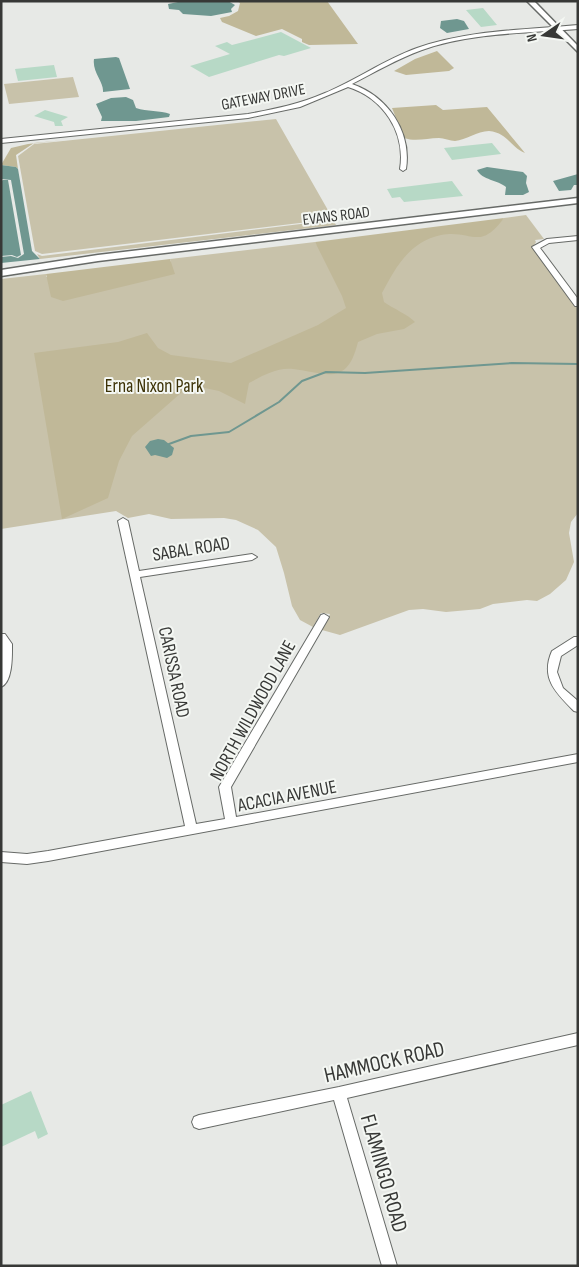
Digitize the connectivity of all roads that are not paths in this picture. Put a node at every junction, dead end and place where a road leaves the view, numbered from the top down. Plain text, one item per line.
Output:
1 (530, 1) edge
2 (578, 27) edge
3 (557, 29) junction
4 (578, 50) edge
5 (346, 86) junction
6 (1, 141) edge
7 (403, 169) dead end
8 (578, 200) edge
9 (578, 238) edge
10 (98, 258) junction
11 (1, 266) edge
12 (1, 274) edge
13 (578, 304) edge
14 (123, 521) dead end
15 (252, 557) dead end
16 (135, 575) junction
17 (324, 617) dead end
18 (1, 637) edge
19 (578, 640) edge
20 (1, 683) edge
21 (578, 708) edge
22 (578, 758) edge
23 (230, 823) junction
24 (192, 830) junction
25 (1, 857) edge
26 (578, 1039) edge
27 (339, 1093) junction
28 (199, 1122) dead end
29 (390, 1266) edge

1 - 3 street
2 - 3 street, GATEWAY DRIVE
3 - 4 street
3 - 5 street, GATEWAY DRIVE
5 - 6 street, GATEWAY DRIVE
5 - 7 street
8 - 10 street, EVANS ROAD
9 - 13 street
10 - 11 street, EVANS ROAD
10 - 12 street, EVANS ROAD
14 - 16 street, CARISSA ROAD
15 - 16 street, SABAL ROAD
16 - 24 street, CARISSA ROAD
17 - 23 street, NORTH WILDWOOD LANE
18 - 20 street
19 - 21 street
22 - 23 street, ACACIA AVENUE
23 - 24 street, ACACIA AVENUE
24 - 25 street, ACACIA AVENUE
26 - 27 street, HAMMOCK ROAD
27 - 28 street, HAMMOCK ROAD
27 - 29 street, FLAMINGO ROAD

